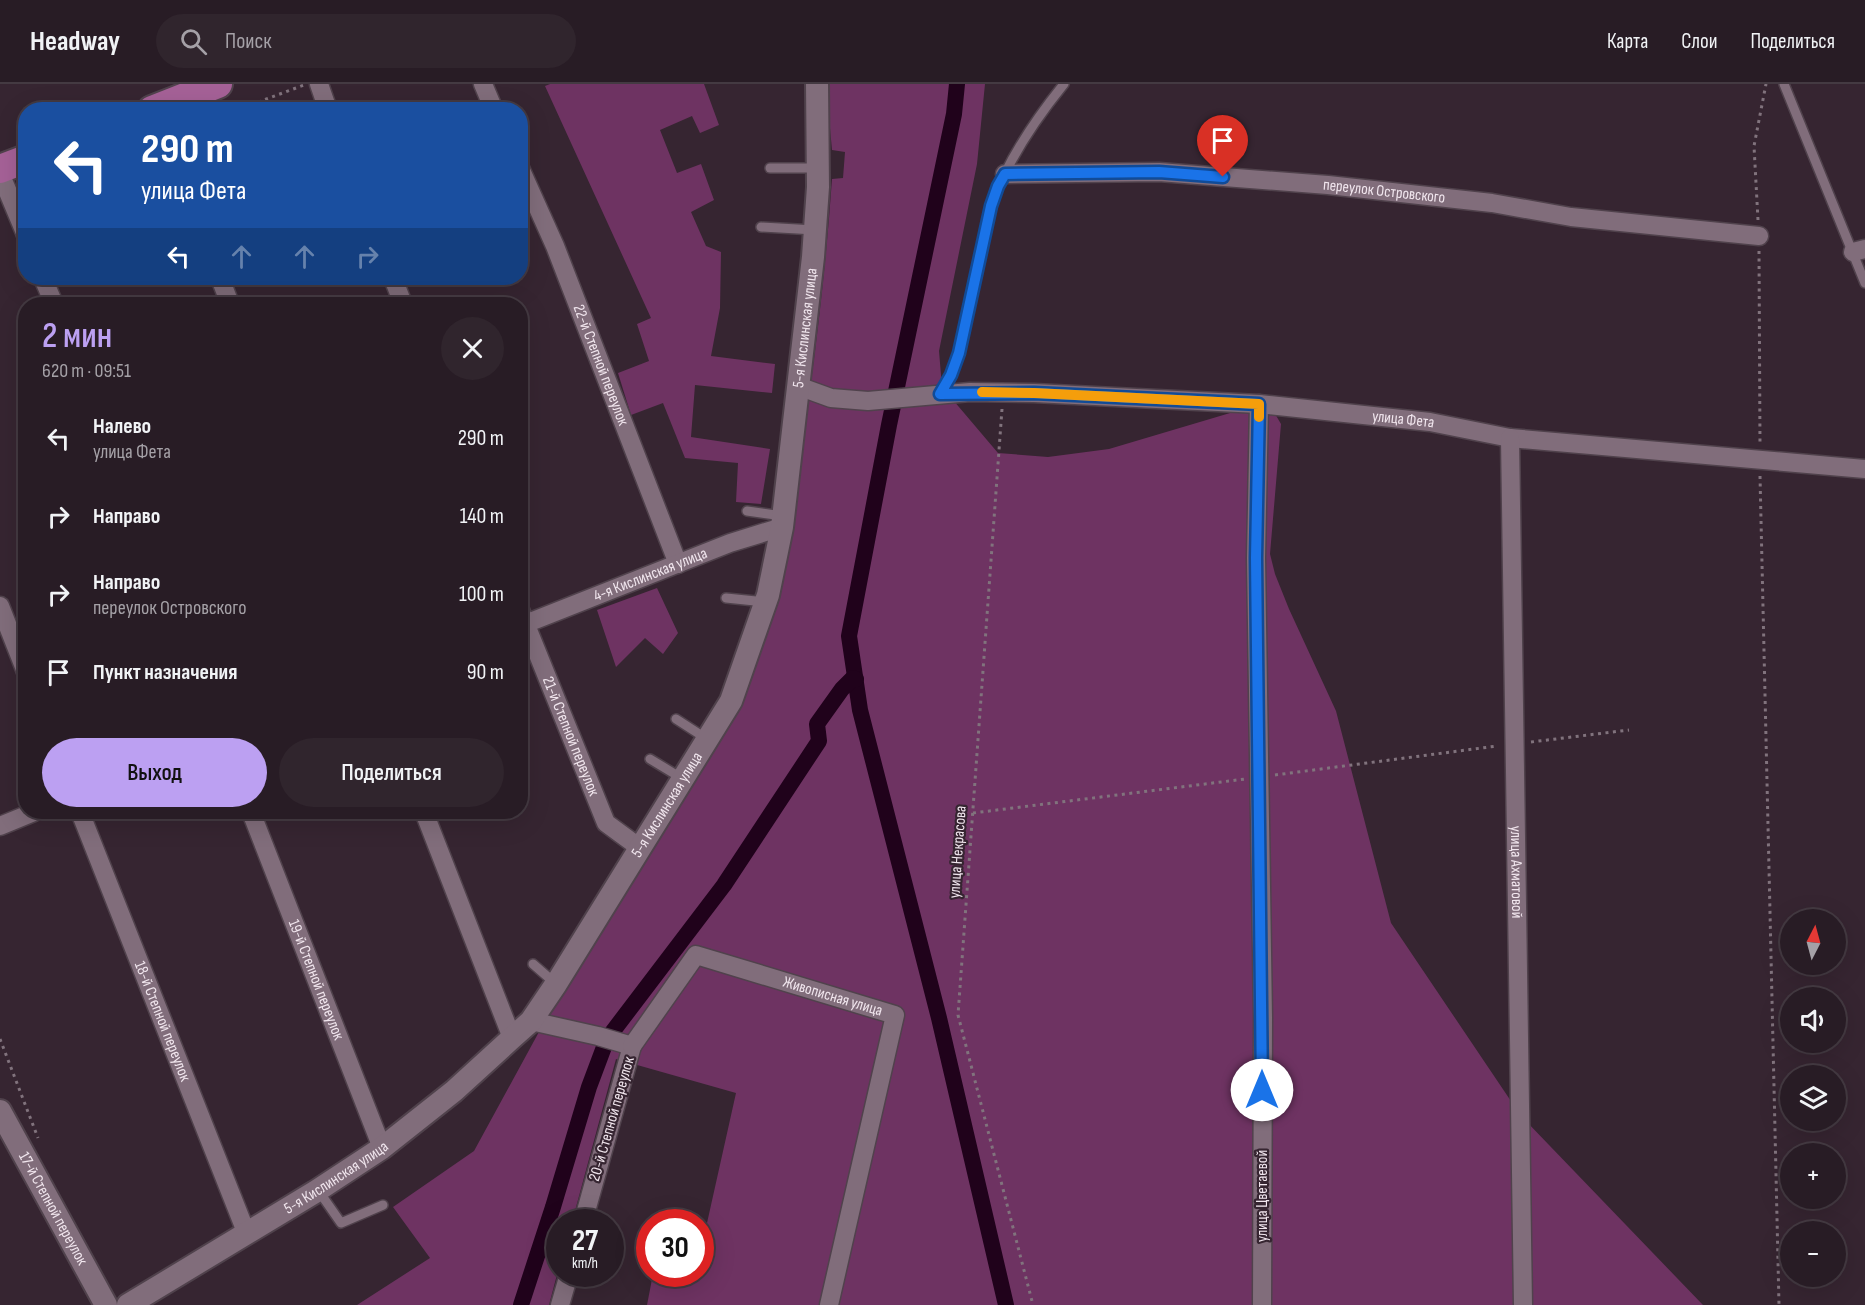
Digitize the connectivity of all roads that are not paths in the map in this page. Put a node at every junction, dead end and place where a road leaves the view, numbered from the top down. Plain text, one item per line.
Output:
1 (218, 84) edge
2 (319, 84) edge
3 (483, 84) edge
4 (817, 84) edge
5 (1064, 84) edge
6 (1784, 84) edge
7 (172, 102) edge
8 (325, 102) edge
9 (491, 102) edge
10 (18, 163) edge
11 (770, 168) dead end
12 (818, 168) junction
13 (0, 171) edge
14 (1005, 174) junction
15 (528, 186) edge
16 (18, 215) edge
17 (761, 227) dead end
18 (815, 230) junction
19 (1759, 236) road end
20 (1859, 250) edge
21 (1865, 283) edge
22 (798, 386) junction
23 (940, 394) junction
24 (1259, 404) junction
25 (1510, 438) junction
26 (1865, 469) edge
27 (747, 511) dead end
28 (782, 521) junction
29 (678, 564) junction
30 (726, 598) dead end
31 (765, 602) junction
32 (0, 606) edge
33 (528, 618) edge
34 (528, 634) edge
35 (18, 652) edge
36 (676, 719) dead end
37 (707, 739) junction
38 (650, 759) dead end
39 (683, 779) junction
40 (18, 818) edge
41 (83, 819) edge
42 (254, 819) edge
43 (427, 819) edge
44 (0, 825) edge
45 (640, 848) junction
46 (533, 964) dead end
47 (556, 984) junction
48 (531, 1021) junction
49 (512, 1038) junction
50 (632, 1046) junction
51 (0, 1111) edge
52 (382, 1148) junction
53 (318, 1190) junction
54 (383, 1204) dead end
55 (587, 1209) edge
56 (246, 1232) junction
57 (565, 1287) edge
58 (106, 1305) edge
59 (128, 1305) edge
60 (560, 1305) edge
61 (829, 1305) edge
62 (1262, 1305) edge
63 (1523, 1305) edge

1 - 7 main road
2 - 8 street
3 - 9 street
4 - 12 street, 5-я Кислинская улица
5 - 14 lane
6 - 20 lane
10 - 13 main road
11 - 12 lane
12 - 18 street, 5-я Кислинская улица
13 - 16 street
14 - 19 street, переулок Островского
14 - 23 lane
15 - 29 street, 22-й Степной переулок
17 - 18 lane
18 - 22 street, 5-я Кислинская улица
20 - 21 lane
22 - 23 street, улица Фета
22 - 28 street, 5-я Кислинская улица
23 - 24 street, улица Фета
24 - 25 street, улица Фета
24 - 62 street, улица Цветаевой
25 - 26 street, улица Фета
25 - 63 street, улица Ахматовой
27 - 28 lane
28 - 29 street, 4-я Кислинская улица
28 - 31 street, 5-я Кислинская улица
29 - 33 street, 4-я Кислинская улица
30 - 31 lane
31 - 37 street, 5-я Кислинская улица
32 - 35 street
34 - 45 street, 21-й Степной переулок
36 - 37 lane
37 - 39 street, 5-я Кислинская улица
38 - 39 lane
39 - 45 street, 5-я Кислинская улица
40 - 44 street
41 - 56 street, 18-й Степной переулок
42 - 52 street, 19-й Степной переулок
43 - 49 street
45 - 47 street, 5-я Кислинская улица
46 - 47 lane
47 - 48 street, 5-я Кислинская улица
48 - 49 street, 5-я Кислинская улица
48 - 50 street, 20-й Степной переулок
49 - 52 street, 5-я Кислинская улица
50 - 55 street, 20-й Степной переулок
50 - 61 street, Живописная улица
51 - 58 street, 17-й Степной переулок
52 - 53 street, 5-я Кислинская улица
53 - 54 lane
53 - 56 street, 5-я Кислинская улица
56 - 59 street, 5-я Кислинская улица
57 - 60 street

